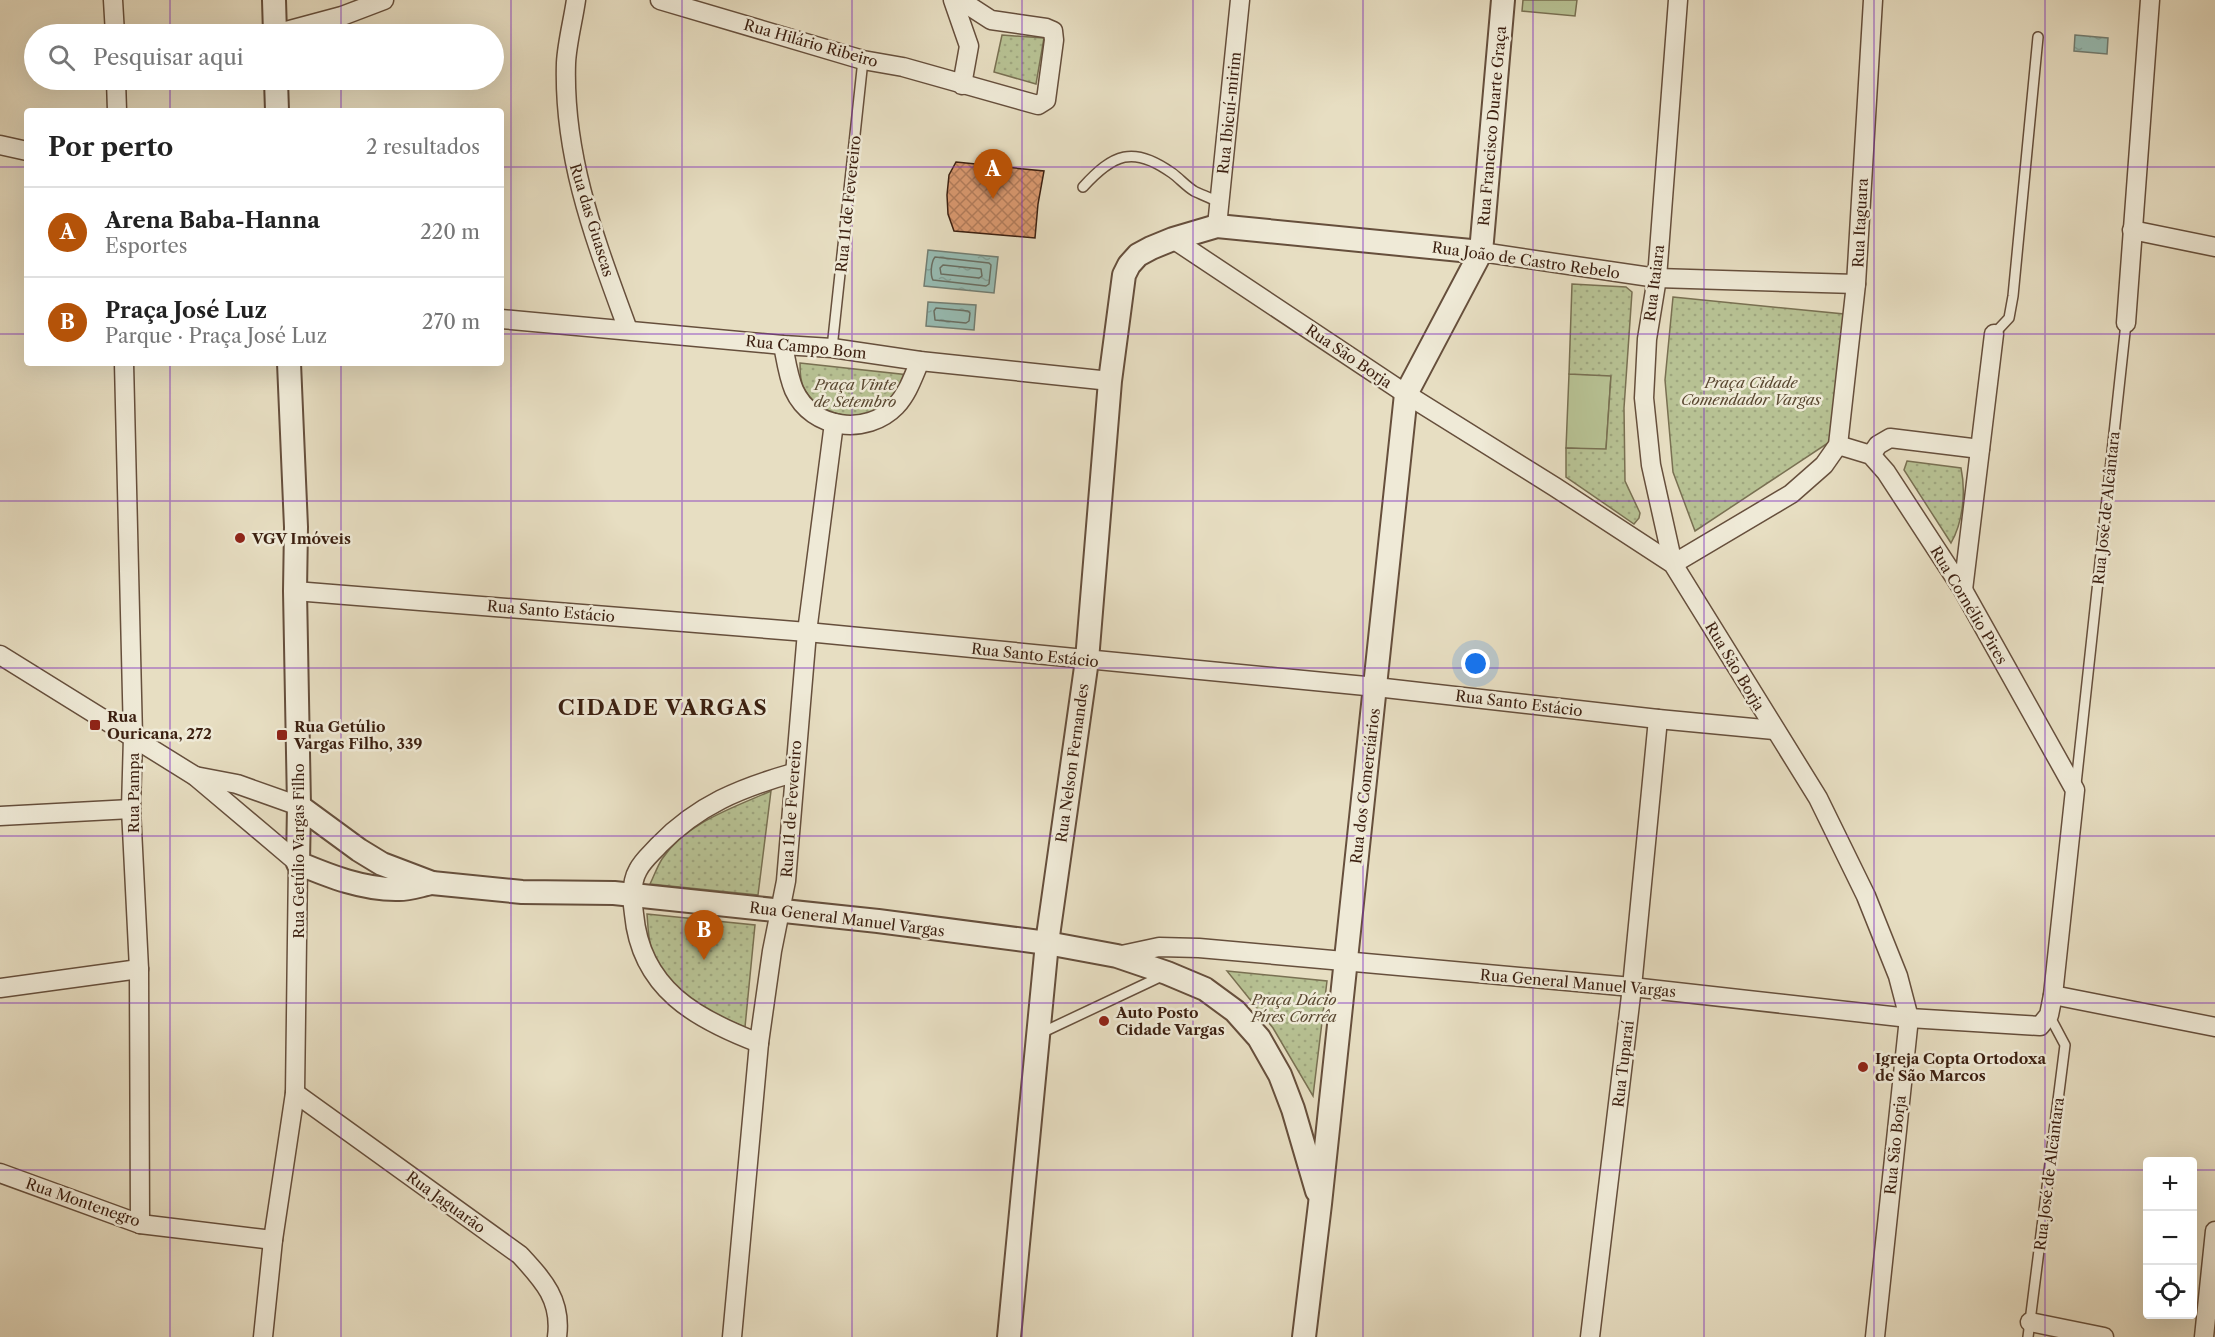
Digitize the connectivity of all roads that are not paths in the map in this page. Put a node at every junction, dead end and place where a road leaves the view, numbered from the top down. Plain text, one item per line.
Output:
1 (113, 0) edge
2 (274, 0) edge
3 (384, 0) edge
4 (576, 0) edge
5 (660, 0) edge
6 (952, 0) edge
7 (960, 0) edge
8 (1240, 0) edge
9 (1503, 0) edge
10 (1678, 0) edge
11 (1873, 0) edge
12 (2151, 0) edge
13 (114, 24) edge
14 (275, 24) edge
15 (312, 24) edge
16 (2038, 37) dead end
17 (864, 60) junction
18 (962, 85) junction
19 (116, 90) edge
20 (276, 90) edge
21 (117, 108) edge
22 (277, 108) edge
23 (0, 145) edge
24 (24, 150) edge
25 (1083, 187) dead end
26 (1220, 202) junction
27 (1207, 229) junction
28 (2132, 230) junction
29 (1173, 239) junction
30 (2215, 247) edge
31 (1481, 252) junction
32 (1657, 278) junction
33 (1856, 284) junction
34 (504, 319) edge
35 (2126, 323) joint
36 (628, 330) junction
37 (1994, 334) joint
38 (783, 345) junction
39 (832, 348) junction
40 (920, 361) junction
41 (124, 366) edge
42 (289, 366) edge
43 (1110, 381) junction
44 (1406, 394) junction
45 (834, 423) junction
46 (1838, 445) junction
47 (1980, 449) junction
48 (1871, 455) junction
49 (1673, 564) junction
50 (1963, 590) junction
51 (295, 591) junction
52 (807, 632) junction
53 (0, 655) edge
54 (1087, 660) junction
55 (1376, 687) junction
56 (1658, 719) junction
57 (1774, 730) junction
58 (133, 737) junction
59 (793, 773) junction
60 (195, 776) junction
61 (2075, 790) junction
62 (299, 806) junction
63 (131, 809) junction
64 (0, 816) edge
65 (333, 831) junction
66 (298, 863) junction
67 (324, 874) junction
68 (432, 883) junction
69 (632, 896) junction
70 (782, 910) junction
71 (1047, 943) junction
72 (1117, 956) junction
73 (1345, 962) junction
74 (140, 969) junction
75 (1167, 973) junction
76 (1632, 987) junction
77 (0, 988) edge
78 (2053, 995) junction
79 (1909, 1017) junction
80 (2044, 1021) junction
81 (2215, 1027) edge
82 (1038, 1034) junction
83 (759, 1043) junction
84 (295, 1094) junction
85 (0, 1173) edge
86 (1320, 1204) junction
87 (140, 1224) junction
88 (2215, 1231) edge
89 (273, 1240) junction
90 (2029, 1330) edge
91 (263, 1337) edge
92 (557, 1337) edge
93 (732, 1337) edge
94 (1009, 1337) edge
95 (1304, 1337) edge
96 (1590, 1337) edge
97 (1875, 1337) edge
98 (2104, 1337) edge
99 (2204, 1337) edge

1 - 13 street
2 - 14 street
3 - 15 street
4 - 36 street, Rua das Guascas
5 - 17 street, Rua Hilário Ribeiro
6 - 18 street
7 - 18 street, Rua Hilário Ribeiro
8 - 26 street, Rua Ibicuí-mirim
9 - 31 street, Rua Francisco Duarte Graça
10 - 32 street, Rua Itaiara
11 - 33 street, Rua Itaguara
12 - 28 street, Rua José de Alcântara
16 - 37 lane
17 - 18 street, Rua Hilário Ribeiro
17 - 39 lane, Rua 11 de Fevereiro
19 - 21 street
20 - 22 street
23 - 24 street
25 - 26 lane
26 - 27 street, Rua Ibicuí-mirim
27 - 29 street, Rua Nelson Fernandes
27 - 31 street, Rua João de Castro Rebelo
28 - 30 street
28 - 35 street, Rua José de Alcântara
29 - 43 street, Rua Nelson Fernandes
29 - 44 street, Rua São Borja
31 - 32 street, Rua João de Castro Rebelo
31 - 44 street, Rua dos Comerciários
32 - 33 street, Rua João de Castro Rebelo
32 - 49 street, Rua Itaiara
33 - 46 street, Rua Itaguara
34 - 36 street, Rua Campo Bom
35 - 61 lane, Rua José de Alcântara
36 - 38 street, Rua Campo Bom
37 - 47 street
38 - 39 street, Rua Campo Bom
38 - 45 street
39 - 40 street, Rua Campo Bom
40 - 43 street, Rua Campo Bom
40 - 45 street
41 - 58 street, Rua Pampa
42 - 51 street, Rua Getúlio Vargas Filho
43 - 54 street, Rua Nelson Fernandes
44 - 49 street, Rua São Borja
44 - 55 street, Rua dos Comerciários
45 - 52 street, Rua 11 de Fevereiro
46 - 48 street
46 - 49 street
47 - 48 street
47 - 50 street
48 - 50 street, Rua Cornélio Pires
49 - 57 street, Rua São Borja
50 - 61 street, Rua Cornélio Pires
51 - 52 street, Rua Santo Estácio
51 - 62 street, Rua Getúlio Vargas Filho
52 - 54 street, Rua Santo Estácio
52 - 59 street, Rua 11 de Fevereiro
53 - 58 street
54 - 55 street, Rua Santo Estácio
54 - 71 street, Rua Nelson Fernandes
55 - 56 street, Rua Santo Estácio
55 - 73 street, Rua dos Comerciários
56 - 57 street, Rua Santo Estácio
56 - 76 street, Rua Tuparaí
57 - 79 street, Rua São Borja
58 - 60 street
58 - 63 street, Rua Pampa
59 - 69 street
59 - 70 street, Rua 11 de Fevereiro
60 - 62 street
60 - 66 street
61 - 78 street, Rua José de Alcântara
62 - 65 street, Rua General Manuel Vargas
62 - 66 street, Rua Getúlio Vargas Filho
63 - 64 street
63 - 74 street, Rua Pampa
65 - 67 street
65 - 68 street, Rua General Manuel Vargas
66 - 67 street, Rua General Manuel Vargas
66 - 84 street, Rua Getúlio Vargas Filho
67 - 68 street, Rua General Manuel Vargas
68 - 69 street, Rua General Manuel Vargas
69 - 70 street, Rua General Manuel Vargas
69 - 83 street
70 - 71 street, Rua General Manuel Vargas
70 - 83 street, Rua 11 de Fevereiro
71 - 72 street
71 - 82 street, Rua Nelson Fernandes
72 - 73 street, Rua General Manuel Vargas
72 - 75 street
73 - 76 street, Rua General Manuel Vargas
73 - 86 street, Rua dos Comerciários
74 - 77 street
74 - 87 street, Rua Pampa
75 - 82 lane
75 - 86 street
76 - 79 street, Rua General Manuel Vargas
76 - 96 street, Rua Tuparaí
78 - 80 street, Rua José de Alcântara
78 - 81 street
79 - 80 street, Rua General Manuel Vargas
79 - 97 street, Rua São Borja
80 - 90 lane, Rua José de Alcântara
82 - 94 street, Rua Nelson Fernandes
83 - 93 street, Rua 11 de Fevereiro
84 - 89 street, Rua Getúlio Vargas Filho
84 - 92 street, Rua Jaguarão
85 - 87 street, Rua Montenegro
86 - 95 street, Rua dos Comerciários
87 - 89 street, Rua Montenegro
88 - 99 street
89 - 91 street, Rua Getúlio Vargas Filho
90 - 98 street

